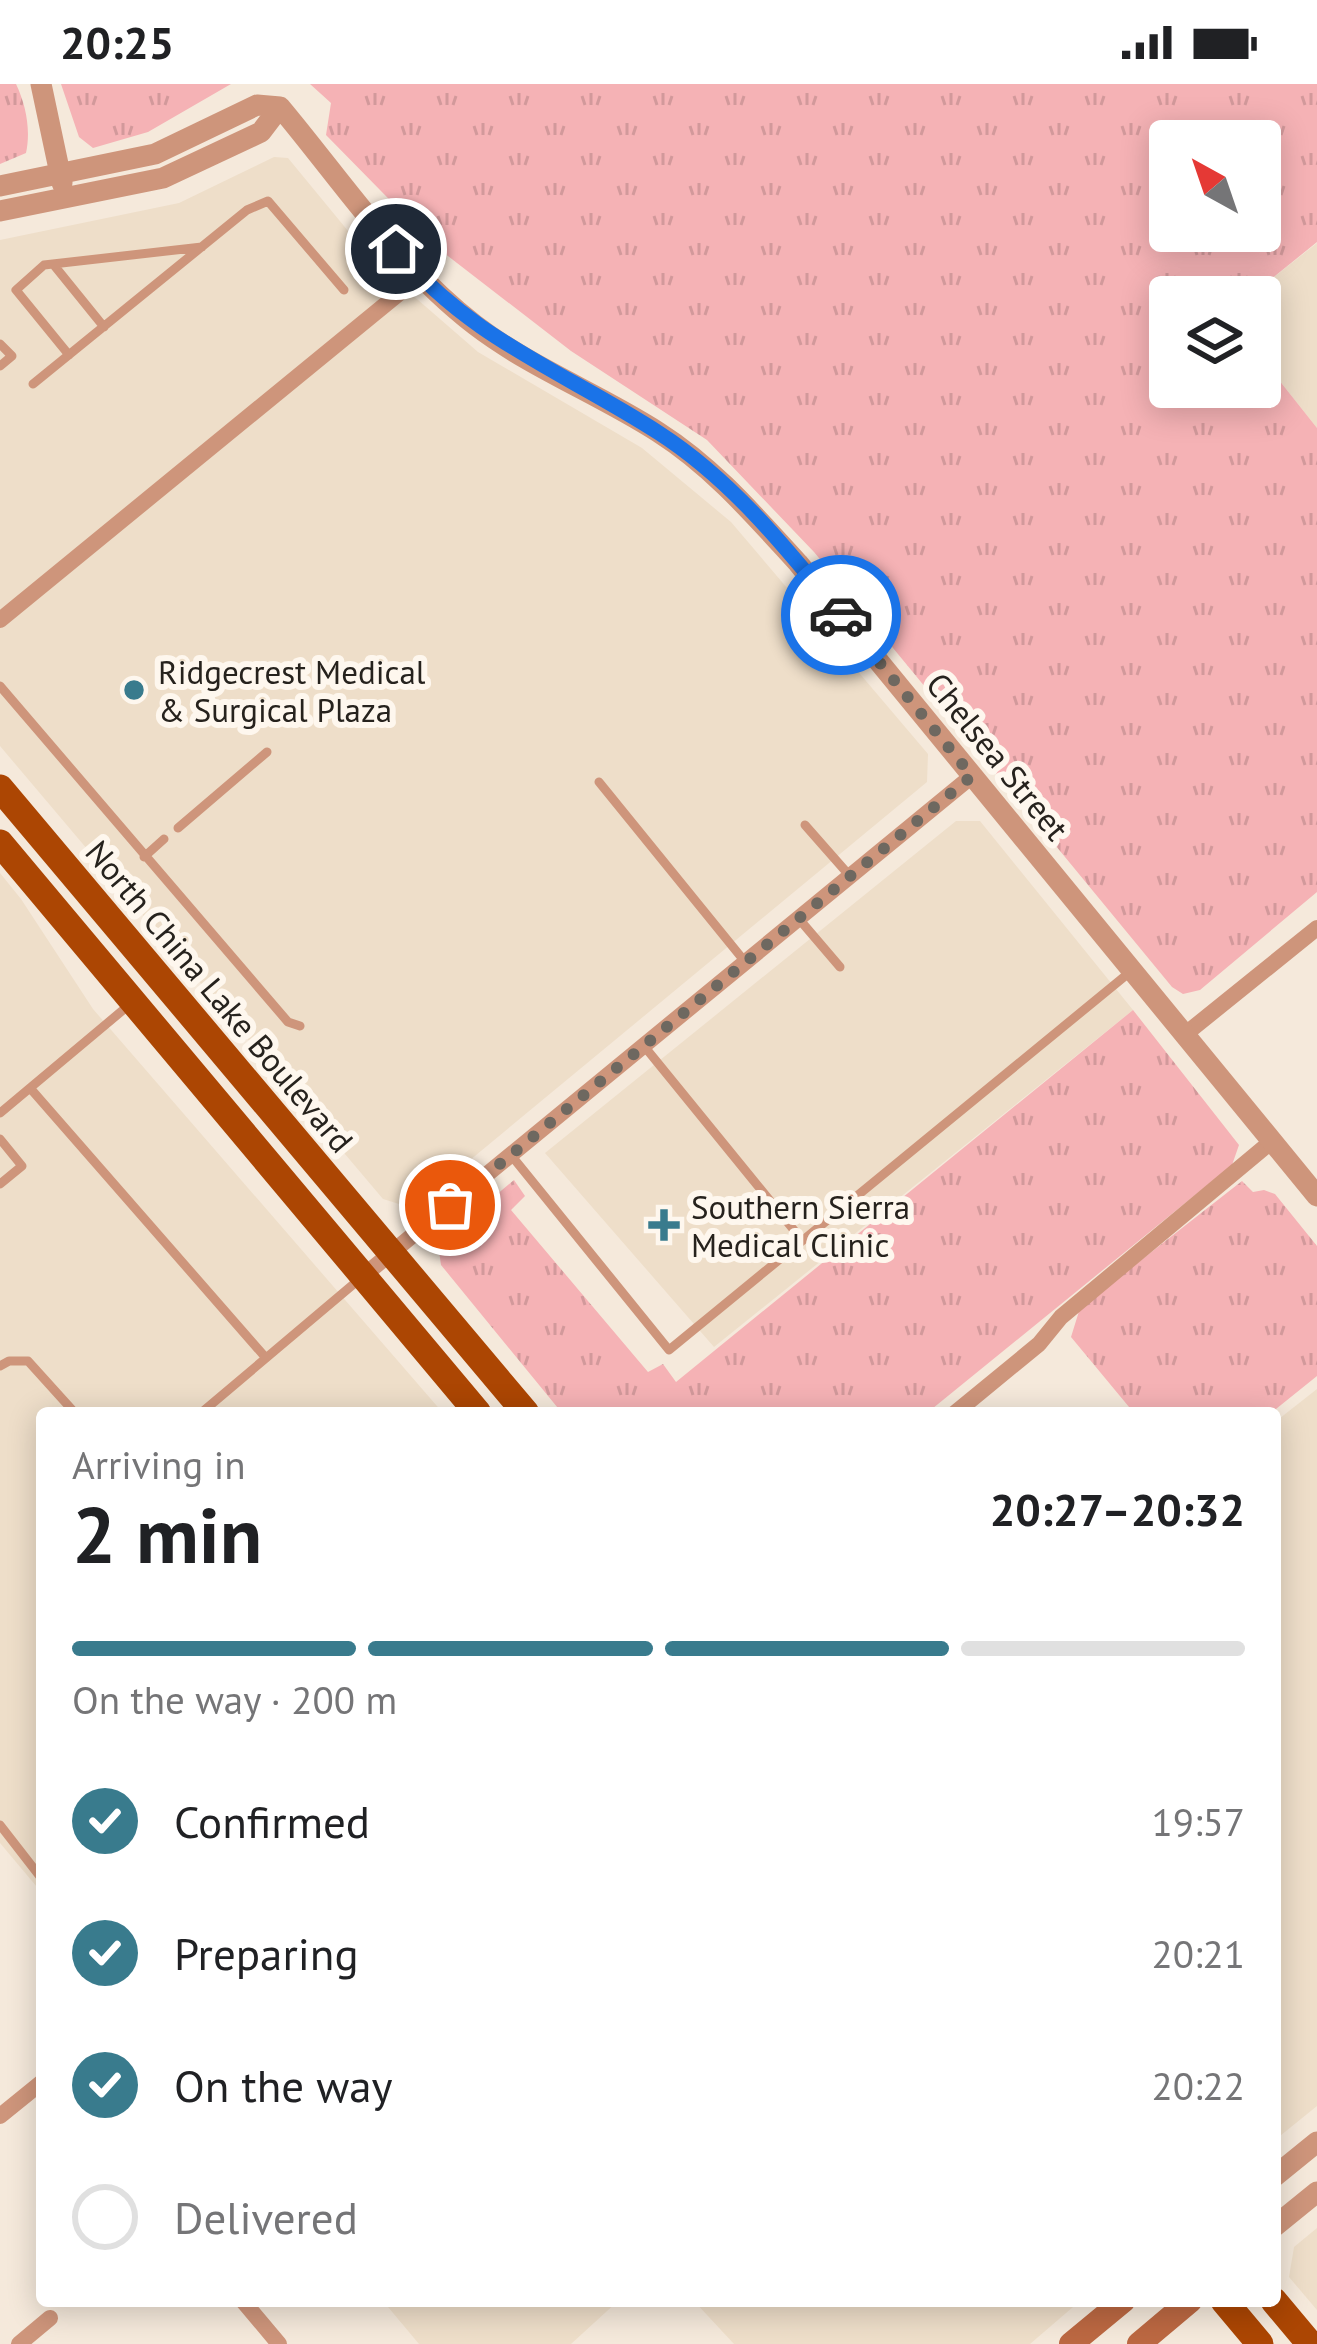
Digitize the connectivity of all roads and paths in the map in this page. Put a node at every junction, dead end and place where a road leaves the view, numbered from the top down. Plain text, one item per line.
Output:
1 (41, 84) edge
2 (280, 107) junction
3 (59, 172) junction
4 (0, 186) edge
5 (64, 195) junction
6 (0, 211) edge
7 (202, 247) junction
8 (53, 264) junction
9 (419, 277) junction
10 (344, 290) dead end
11 (104, 327) junction
12 (0, 344) edge
13 (69, 356) junction
14 (0, 367) edge
15 (33, 384) dead end
16 (0, 620) edge
17 (0, 686) edge
18 (267, 752) dead end
19 (972, 776) junction
20 (599, 782) dead end
21 (0, 788) edge
22 (806, 825) dead end
23 (178, 828) dead end
24 (164, 839) dead end
25 (0, 842) edge
26 (144, 857) junction
27 (850, 877) junction
28 (799, 919) junction
29 (1317, 928) edge
30 (746, 963) junction
31 (840, 967) dead end
32 (1131, 971) junction
33 (133, 1002) junction
34 (300, 1026) dead end
35 (1184, 1036) junction
36 (644, 1046) junction
37 (30, 1088) junction
38 (0, 1113) edge
39 (0, 1139) edge
40 (1272, 1142) junction
41 (511, 1155) junction
42 (0, 1184) edge
43 (1317, 1196) edge
44 (802, 1240) junction
45 (389, 1253) junction
46 (362, 1277) junction
47 (266, 1358) junction
48 (0, 1366) edge
49 (70, 1407) edge
50 (208, 1407) edge
51 (473, 1407) edge
52 (521, 1407) edge
53 (962, 1407) edge
54 (0, 1825) edge
55 (36, 1871) edge
56 (36, 2087) edge
57 (0, 2116) edge
58 (1317, 2142) edge
59 (1281, 2171) edge
60 (1317, 2192) edge
61 (1281, 2221) edge
62 (248, 2307) edge
63 (1116, 2307) edge
64 (1183, 2307) edge
65 (1229, 2307) edge
66 (1279, 2307) edge
67 (50, 2318) dead end
68 (19, 2344) edge
69 (279, 2344) edge
70 (1071, 2344) edge
71 (1139, 2344) edge
72 (1260, 2344) edge
73 (1310, 2344) edge

1 - 3 street
2 - 3 street
2 - 5 street
2 - 9 street, Chelsea Street
3 - 4 street
3 - 5 street
5 - 6 street
7 - 8 lane
7 - 10 lane
7 - 11 lane
8 - 11 lane
8 - 13 lane
9 - 16 street
9 - 19 street, Chelsea Street
11 - 13 lane
12 - 14 lane
13 - 15 lane
17 - 26 lane
18 - 23 lane
19 - 27 street
19 - 32 street, Chelsea Street
20 - 30 lane
21 - 45 main road, North China Lake Boulevard
22 - 27 lane
24 - 26 lane
25 - 33 main road
26 - 34 lane
27 - 28 street
28 - 30 street
28 - 31 lane
29 - 35 street
30 - 36 street
32 - 35 street, Chelsea Street
32 - 44 lane
33 - 37 lane
33 - 46 main road
35 - 40 street, Chelsea Street
36 - 41 street
36 - 44 lane
37 - 38 lane
37 - 47 lane
39 - 42 lane
40 - 43 street, Chelsea Street
40 - 53 street
41 - 44 lane
41 - 45 street
45 - 46 street
45 - 52 main road, North China Lake Boulevard
46 - 47 lane
46 - 51 main road
47 - 50 lane
48 - 49 lane
54 - 55 lane
56 - 57 street
58 - 59 street
60 - 61 street
62 - 69 street
63 - 70 main road
64 - 71 main road
65 - 72 main road
66 - 73 main road
67 - 68 street

